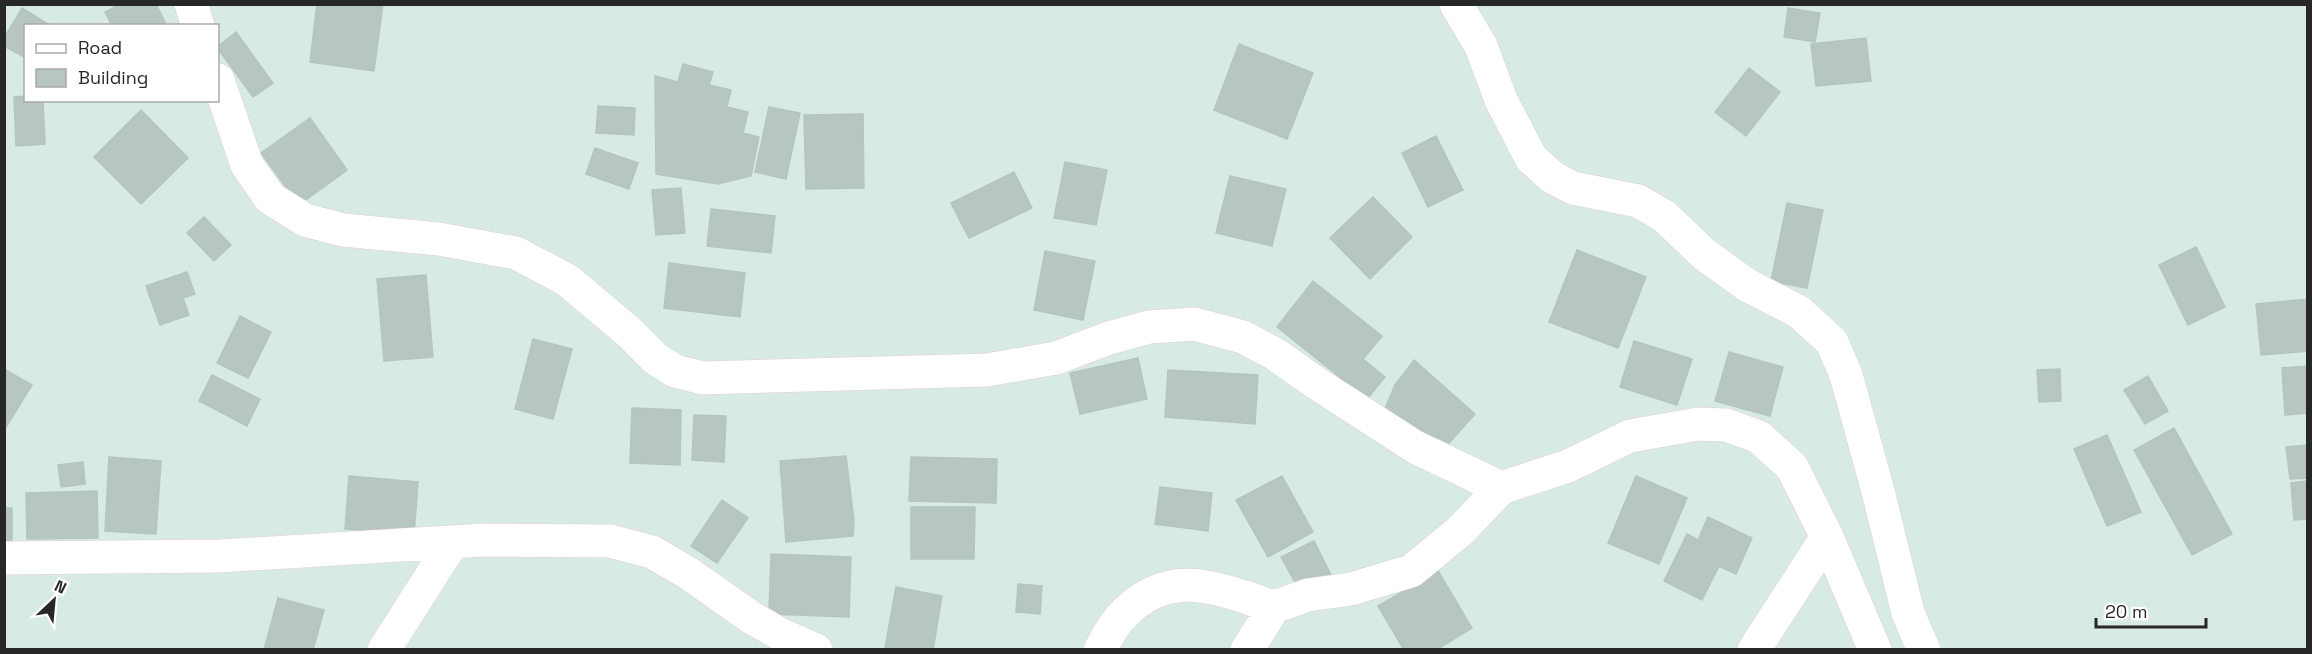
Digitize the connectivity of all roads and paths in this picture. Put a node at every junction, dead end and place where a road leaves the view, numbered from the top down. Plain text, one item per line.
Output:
1 (191, 4) edge
2 (1456, 4) edge
3 (197, 24) edge
4 (219, 83) edge
5 (1501, 488) junction
6 (1827, 537) junction
7 (453, 543) junction
8 (4, 558) edge
9 (1274, 607) junction
10 (384, 650) edge
11 (816, 650) edge
12 (1100, 650) edge
13 (1247, 650) edge
14 (1754, 650) edge
15 (1875, 650) edge
16 (1924, 650) edge

1 - 3 street
2 - 16 street
4 - 5 street
5 - 6 street
5 - 9 street
6 - 14 street
6 - 15 street
7 - 8 street
7 - 10 street
7 - 11 street
9 - 12 street
9 - 13 street

